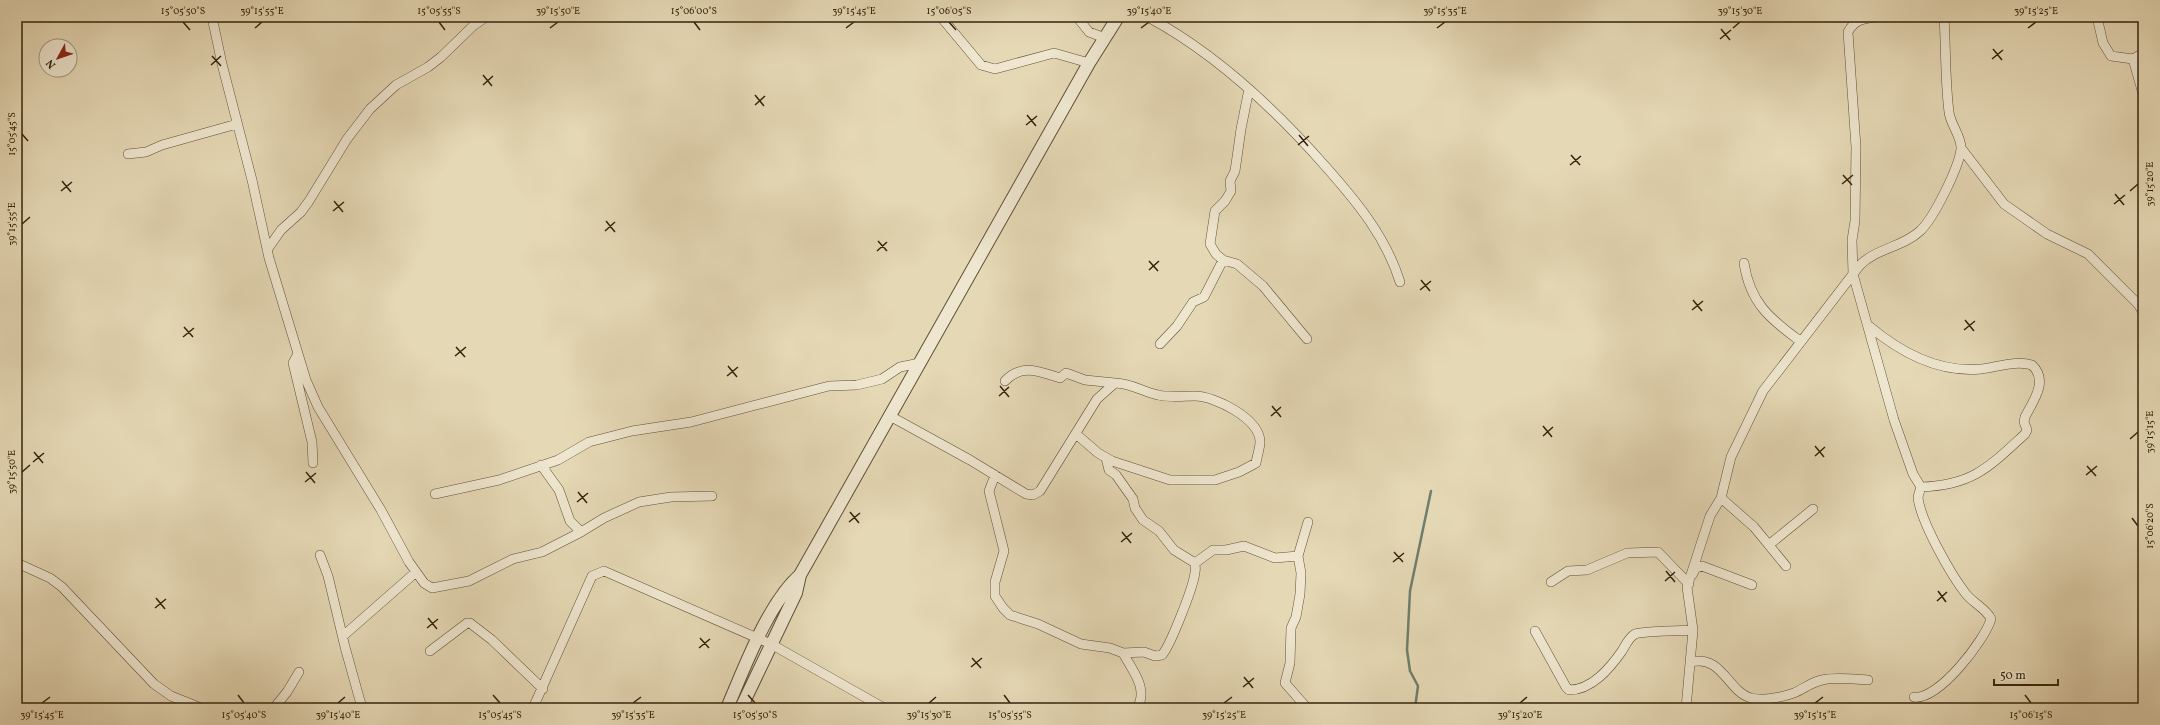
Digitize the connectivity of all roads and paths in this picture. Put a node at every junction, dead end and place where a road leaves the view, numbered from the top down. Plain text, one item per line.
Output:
1 (212, 17) edge
2 (486, 17) edge
3 (941, 17) edge
4 (1077, 17) edge
5 (1118, 17) edge
6 (1148, 17) edge
7 (1876, 17) edge
8 (1944, 17) edge
9 (2097, 17) edge
10 (1105, 38) junction
11 (2143, 53) edge
12 (2133, 59) junction
13 (1089, 63) junction
14 (1249, 89) junction
15 (2143, 94) edge
16 (238, 124) junction
17 (1962, 148) junction
18 (128, 154) dead end
19 (267, 250) junction
20 (1223, 260) junction
21 (1744, 263) dead end
22 (1852, 274) junction
23 (1400, 282) dead end
24 (2143, 312) edge
25 (1868, 326) junction
26 (1307, 340) dead end
27 (1800, 341) junction
28 (1160, 344) dead end
29 (298, 354) junction
30 (920, 363) junction
31 (1005, 381) dead end
32 (1115, 383) junction
33 (890, 416) junction
34 (1076, 434) junction
35 (1106, 458) junction
36 (313, 464) dead end
37 (541, 465) junction
38 (995, 475) junction
39 (1921, 487) junction
40 (435, 494) dead end
41 (712, 496) dead end
42 (1721, 498) junction
43 (1813, 509) dead end
44 (1308, 522) dead end
45 (581, 532) junction
46 (1770, 544) junction
47 (320, 555) dead end
48 (1298, 556) junction
49 (17, 563) edge
50 (1195, 563) junction
51 (1786, 566) dead end
52 (416, 572) junction
53 (800, 575) junction
54 (1551, 582) dead end
55 (1752, 585) dead end
56 (1688, 588) junction
57 (1693, 630) junction
58 (1535, 631) dead end
59 (343, 636) junction
60 (759, 639) junction
61 (771, 644) junction
62 (430, 651) dead end
63 (1123, 653) junction
64 (1691, 662) junction
65 (299, 672) dead end
66 (1868, 680) dead end
67 (543, 688) junction
68 (735, 690) junction
69 (747, 696) junction
70 (1914, 697) dead end
71 (201, 708) edge
72 (274, 708) edge
73 (362, 708) edge
74 (533, 708) edge
75 (727, 708) edge
76 (741, 708) edge
77 (884, 708) edge
78 (1137, 708) edge
79 (1306, 708) edge
80 (1686, 708) edge

1 - 16 street
2 - 19 street
3 - 13 street
4 - 10 street
5 - 10 street
6 - 14 street
7 - 22 street
8 - 17 street
9 - 12 street
10 - 13 street
11 - 12 street
12 - 15 street
13 - 30 street
14 - 20 street
14 - 23 street
16 - 18 street
16 - 19 street
17 - 22 street
17 - 24 street
19 - 29 street
20 - 26 street
20 - 28 street
21 - 27 street
22 - 25 street
22 - 27 street
25 - 39 street
25 - 39 street
27 - 42 street
29 - 36 street
29 - 52 street
30 - 33 street
30 - 37 street
31 - 32 street
32 - 34 street
32 - 35 street
33 - 38 street
33 - 53 street
34 - 35 street
34 - 38 street
35 - 50 street
37 - 40 street
37 - 45 street
38 - 63 street
39 - 70 street
41 - 45 street
42 - 46 street
42 - 56 street
43 - 46 street
44 - 48 street
45 - 52 street
46 - 51 street
47 - 59 street
48 - 50 street
48 - 79 street
49 - 71 street
50 - 63 street
52 - 59 street
53 - 60 street
53 - 61 street
54 - 56 street
55 - 56 street
56 - 57 street
57 - 58 street
57 - 64 street
59 - 73 street
60 - 61 street
60 - 67 street
60 - 68 street
61 - 69 street
61 - 77 street
62 - 67 street
63 - 78 street
64 - 66 street
64 - 80 street
65 - 72 street
67 - 74 street
68 - 69 street
68 - 75 street
69 - 76 street

